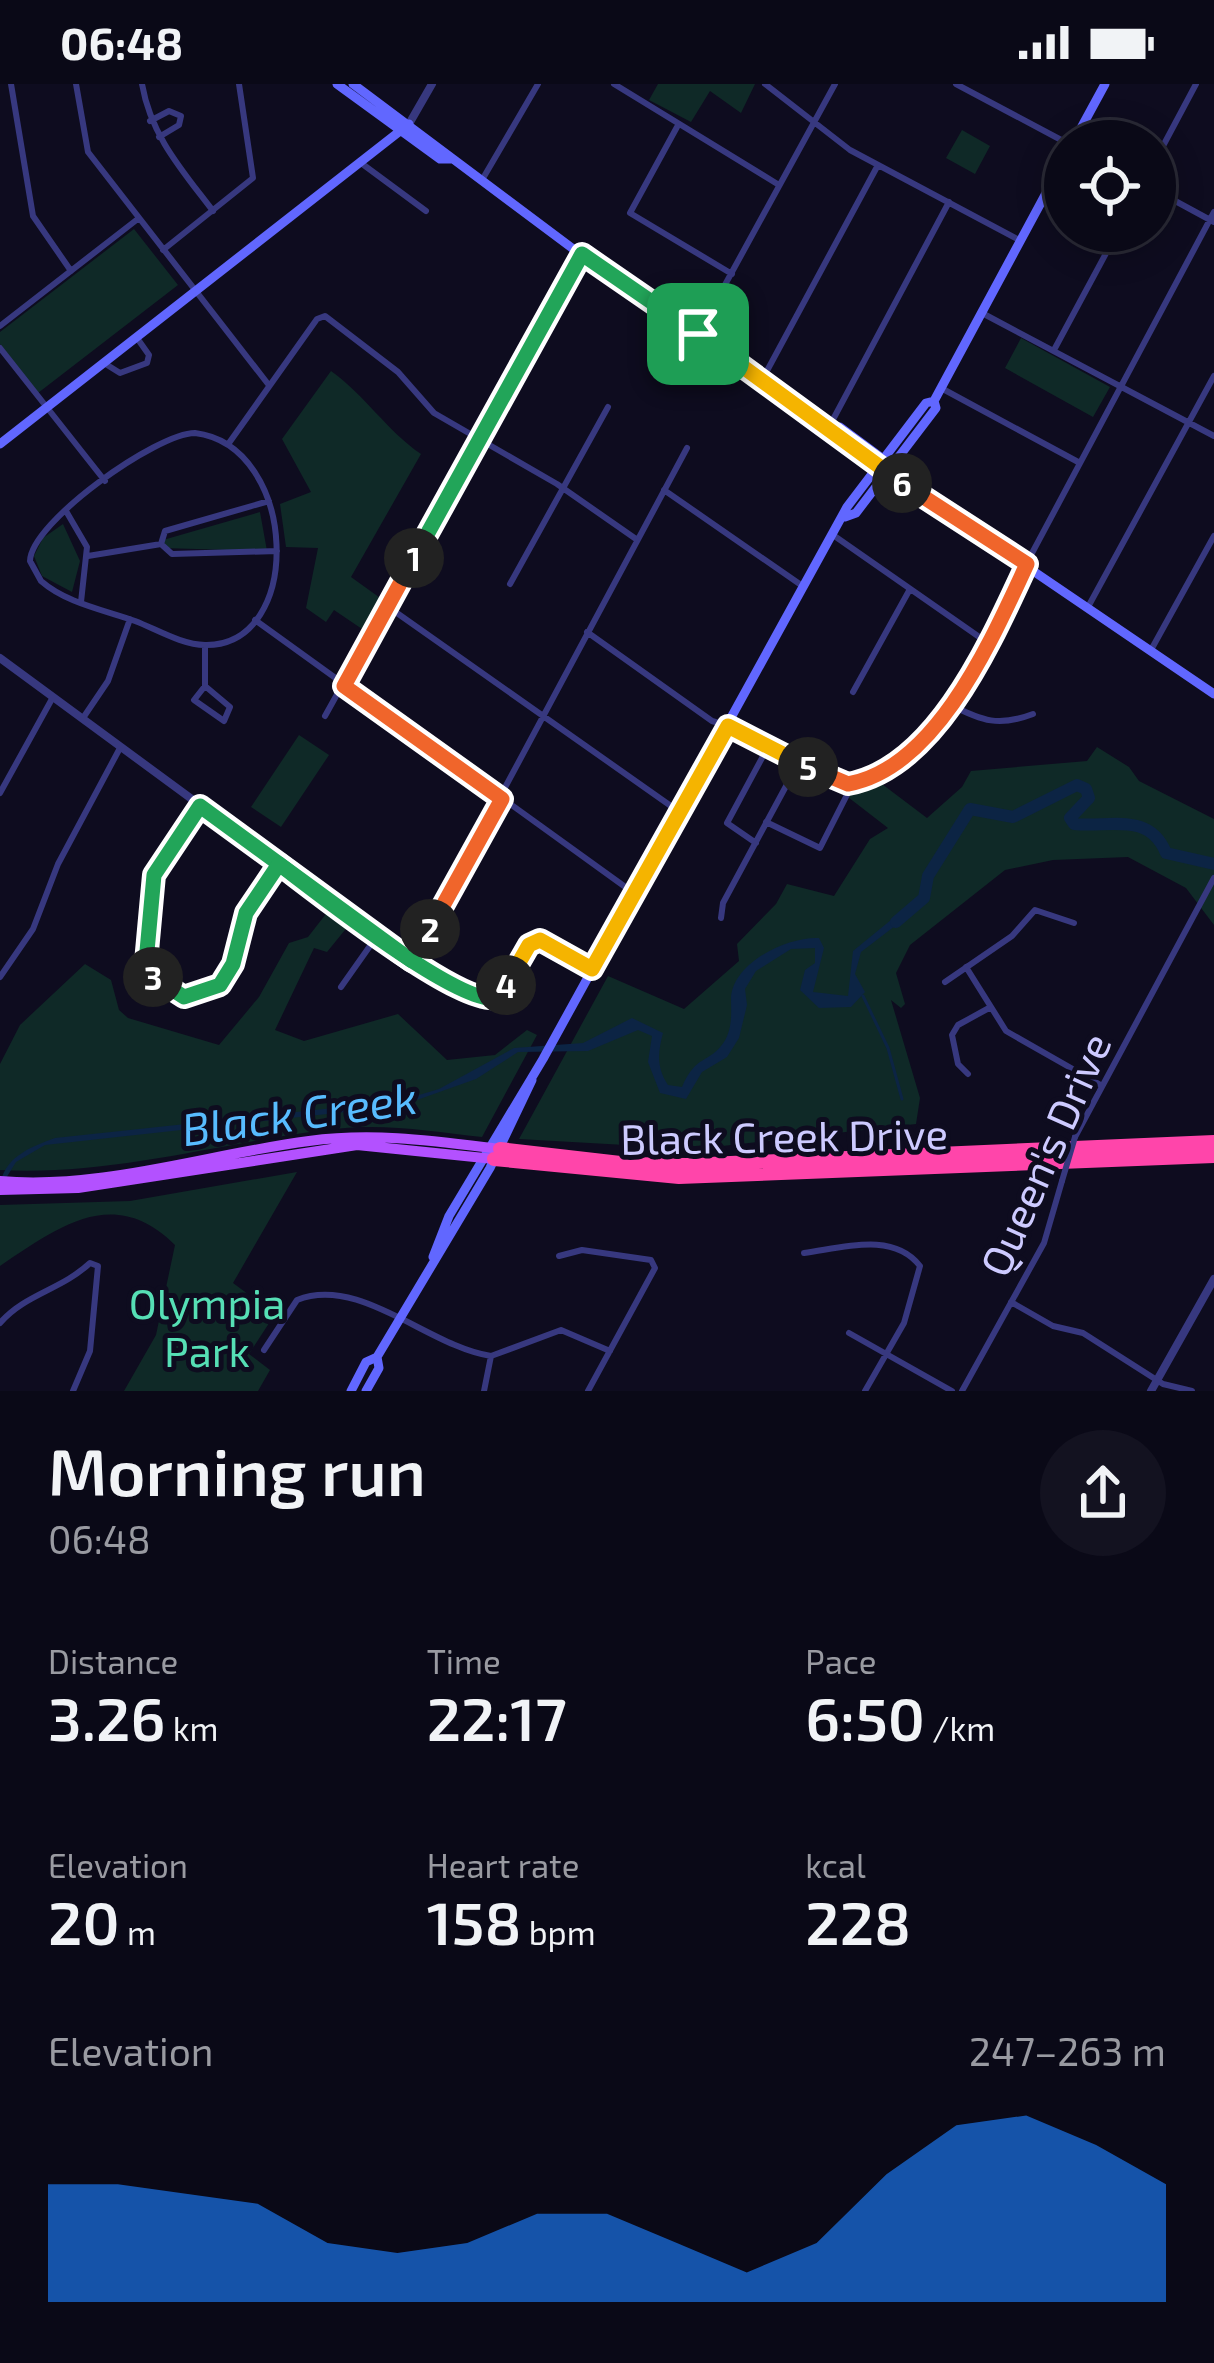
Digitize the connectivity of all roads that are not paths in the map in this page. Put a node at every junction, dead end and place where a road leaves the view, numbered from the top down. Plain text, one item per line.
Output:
1 (11, 84) edge
2 (76, 84) edge
3 (142, 84) edge
4 (239, 84) edge
5 (337, 84) edge
6 (353, 84) edge
7 (432, 84) edge
8 (538, 84) edge
9 (614, 84) edge
10 (765, 84) edge
11 (835, 84) edge
12 (956, 84) edge
13 (1105, 84) edge
14 (1196, 84) edge
15 (1085, 120) edge
16 (150, 121) junction
17 (1176, 122) edge
18 (813, 124) junction
19 (677, 127) junction
20 (405, 128) junction
21 (1044, 131) edge
22 (158, 137) junction
23 (361, 164) junction
24 (878, 165) junction
25 (482, 181) junction
26 (779, 184) junction
27 (1044, 198) edge
28 (1176, 200) edge
29 (949, 202) junction
30 (213, 211) junction
31 (426, 211) dead end
32 (139, 218) junction
33 (1213, 218) edge
34 (1021, 241) junction
35 (163, 250) junction
36 (1107, 252) edge
37 (582, 254) junction
38 (71, 271) junction
39 (732, 274) junction
40 (196, 291) junction
41 (982, 313) junction
42 (0, 326) edge
43 (698, 334) junction
44 (136, 338) junction
45 (0, 349) edge
46 (1054, 351) junction
47 (104, 364) junction
48 (1214, 376) edge
49 (762, 380) junction
50 (268, 384) junction
51 (1121, 386) junction
52 (941, 388) junction
53 (46, 407) junction
54 (608, 407) dead end
55 (1189, 423) junction
56 (829, 427) junction
57 (1214, 436) edge
58 (480, 439) junction
59 (229, 443) junction
60 (0, 444) edge
61 (687, 448) dead end
62 (1080, 463) junction
63 (885, 465) junction
64 (105, 481) junction
65 (562, 490) junction
66 (664, 490) junction
67 (270, 500) junction
68 (66, 511) junction
69 (833, 535) junction
70 (1214, 536) edge
71 (636, 539) junction
72 (161, 544) junction
73 (278, 551) junction
74 (88, 556) junction
75 (1027, 564) junction
76 (510, 584) dead end
77 (804, 587) junction
78 (910, 589) junction
79 (81, 602) junction
80 (387, 606) junction
81 (1088, 607) junction
82 (130, 619) junction
83 (255, 620) junction
84 (587, 632) junction
85 (986, 641) junction
86 (205, 645) junction
87 (1150, 650) junction
88 (0, 658) edge
89 (205, 686) junction
90 (344, 686) junction
91 (854, 692) dead end
92 (1214, 694) edge
93 (53, 697) junction
94 (951, 705) junction
95 (1033, 714) dead end
96 (325, 716) dead end
97 (545, 719) junction
98 (81, 720) junction
99 (728, 726) junction
100 (769, 745) junction
101 (120, 748) junction
102 (799, 762) junction
103 (853, 783) junction
104 (0, 793) edge
105 (502, 799) junction
106 (200, 806) junction
107 (680, 812) junction
108 (766, 822) junction
109 (756, 843) junction
110 (279, 864) junction
111 (1213, 879) edge
112 (634, 894) junction
113 (721, 918) dead end
114 (1074, 923) dead end
115 (377, 936) junction
116 (412, 961) junction
117 (966, 967) junction
118 (592, 969) junction
119 (0, 977) edge
120 (945, 982) dead end
121 (341, 987) dead end
122 (989, 1008) junction
123 (968, 1074) dead end
124 (1100, 1085) junction
125 (1214, 1142) edge
126 (491, 1153) junction
127 (1214, 1156) edge
128 (6, 1186) edge
129 (804, 1253) dead end
130 (559, 1256) dead end
131 (1214, 1280) edge
132 (1011, 1302) junction
133 (398, 1318) junction
134 (0, 1323) edge
135 (849, 1333) dead end
136 (264, 1350) dead end
137 (610, 1351) junction
138 (886, 1353) junction
139 (491, 1356) junction
140 (377, 1357) junction
141 (1158, 1379) junction
142 (357, 1380) junction
143 (368, 1388) edge
144 (73, 1391) edge
145 (351, 1391) edge
146 (484, 1391) edge
147 (589, 1391) edge
148 (865, 1391) edge
149 (952, 1391) edge
150 (962, 1391) edge
151 (1151, 1391) edge
152 (1192, 1391) edge

1 - 38 street
2 - 32 street
3 - 16 street
4 - 30 street
5 - 20 main road
6 - 20 main road
7 - 20 street
8 - 25 street
9 - 19 street
10 - 18 street
11 - 18 street
12 - 21 street
13 - 15 main road
14 - 17 street
16 - 22 street
16 - 22 street
18 - 24 street
18 - 26 street
19 - 26 street
19 - 39 street
20 - 23 main road
20 - 25 main road
22 - 30 street
23 - 31 street
23 - 40 main road
24 - 29 street
24 - 49 street
25 - 37 main road
26 - 39 street
27 - 34 main road
28 - 33 street
29 - 34 street
29 - 56 street
30 - 35 street
32 - 35 street
32 - 38 street
33 - 51 street
34 - 41 main road
35 - 40 street
36 - 46 street
37 - 43 main road
37 - 58 street
38 - 42 street
39 - 43 street
40 - 44 main road
40 - 50 street
41 - 46 street
41 - 52 main road
43 - 49 main road
44 - 47 main road
44 - 47 street
45 - 53 street
46 - 51 street
47 - 53 main road
48 - 55 street
49 - 56 main road
50 - 58 street
50 - 59 street
51 - 55 street
51 - 62 street
52 - 62 street
52 - 63 main road
53 - 60 main road
53 - 64 street
54 - 65 street
55 - 57 street
55 - 81 street
56 - 63 main road
58 - 65 street
58 - 80 street
59 - 64 street
59 - 67 street
61 - 66 street
62 - 75 street
63 - 69 main road
63 - 75 main road
64 - 68 street
65 - 71 street
65 - 76 street
66 - 71 street
66 - 77 street
67 - 72 street
67 - 73 street
68 - 74 street
68 - 79 street
69 - 77 main road
69 - 78 street
70 - 87 street
71 - 84 street
72 - 73 street
72 - 74 street
73 - 83 street
74 - 79 street
75 - 81 main road
75 - 85 street
77 - 99 main road
78 - 85 street
78 - 91 street
79 - 82 street
80 - 90 street
80 - 97 street
81 - 87 main road
82 - 86 street
82 - 98 street
83 - 86 street
83 - 90 street
84 - 97 street
84 - 99 street
85 - 94 street
86 - 89 street
87 - 92 main road
88 - 93 street
89 - 89 street
90 - 96 street
90 - 105 street
93 - 98 street
93 - 104 street
94 - 95 street
94 - 103 street
97 - 105 street
97 - 107 street
98 - 101 street
99 - 100 street
99 - 107 main road
100 - 102 street
100 - 109 street
101 - 106 street
101 - 119 street
102 - 103 street
102 - 108 street
103 - 108 street
105 - 112 street
105 - 116 street
106 - 110 street
106 - 110 street
107 - 112 main road
108 - 109 street
109 - 113 street
110 - 115 street
111 - 124 street, Queen's Drive
112 - 118 main road
114 - 117 street
115 - 116 street
115 - 121 street
116 - 118 street
117 - 120 street
117 - 122 street
118 - 126 main road
122 - 123 street
122 - 124 street
124 - 132 street, Queen's Drive, bridge
125 - 126 highway, Black Creek Drive
126 - 127 highway, Black Creek Drive
126 - 128 main road, Black Creek Drive
126 - 133 main road
129 - 138 street
130 - 137 street
131 - 141 street
132 - 141 street
132 - 150 street, Queen's Drive
133 - 136 street
133 - 139 street
133 - 140 main road
134 - 144 street
135 - 138 street
137 - 139 street
137 - 147 street
138 - 148 street
138 - 149 street
139 - 146 street
140 - 142 main road
140 - 143 main road
141 - 151 street
141 - 152 street
142 - 143 street
142 - 145 main road

